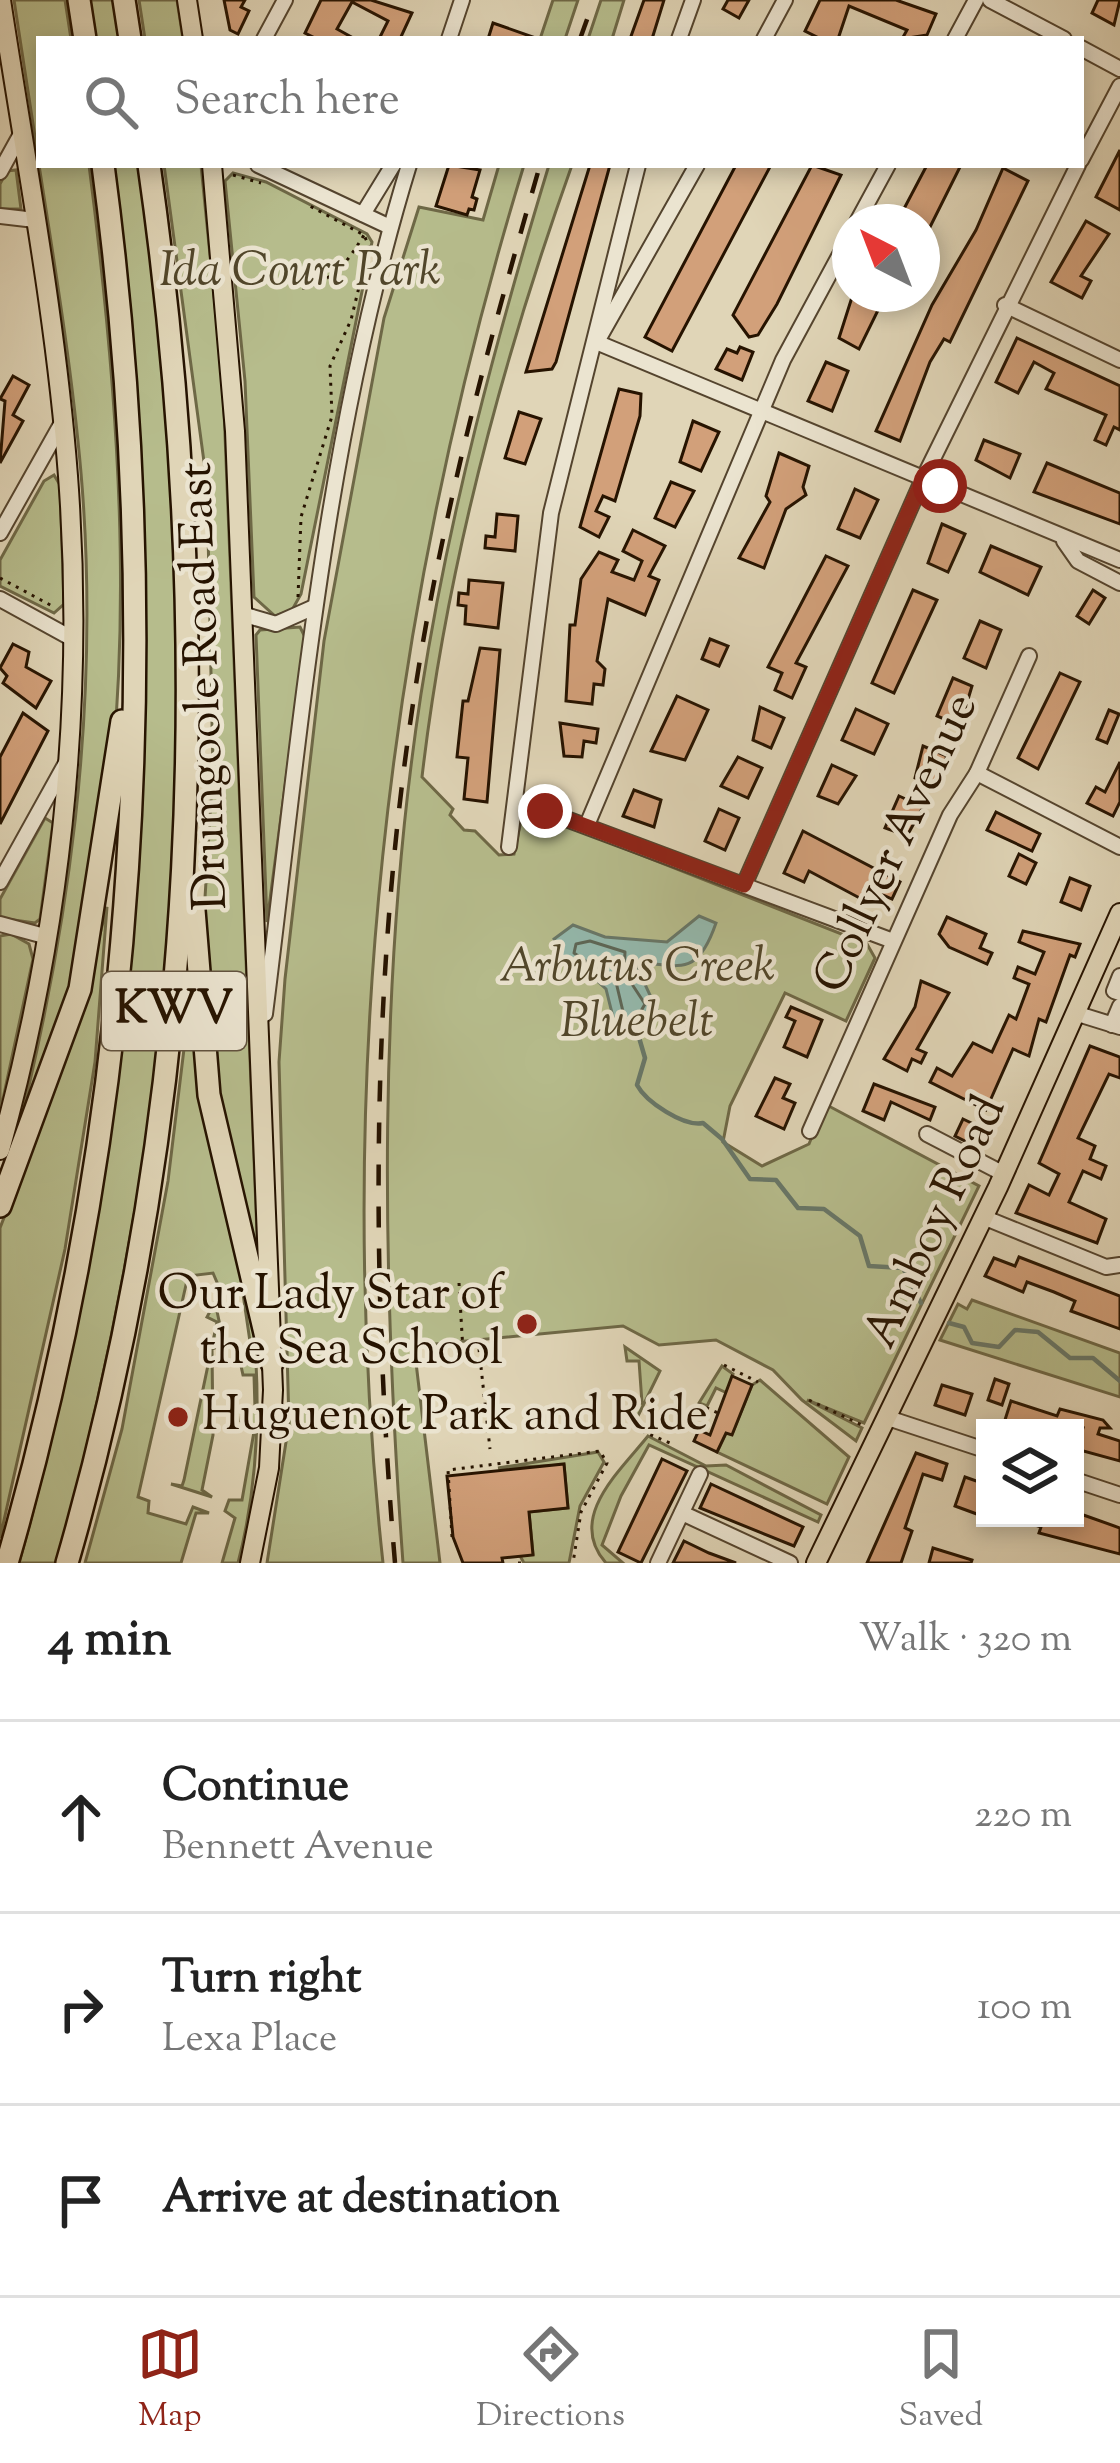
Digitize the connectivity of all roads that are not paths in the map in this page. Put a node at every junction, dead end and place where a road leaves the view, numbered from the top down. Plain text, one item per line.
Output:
1 (1, 0) edge
2 (79, 0) edge
3 (124, 0) edge
4 (187, 0) edge
5 (285, 0) edge
6 (462, 0) edge
7 (693, 0) edge
8 (785, 0) edge
9 (976, 0) edge
10 (990, 0) edge
11 (85, 36) edge
12 (130, 36) edge
13 (193, 36) edge
14 (266, 36) edge
15 (450, 36) edge
16 (680, 36) edge
17 (766, 36) edge
18 (958, 36) edge
19 (1058, 36) edge
20 (4, 38) edge
21 (1084, 50) edge
22 (1120, 69) edge
23 (1120, 86) edge
24 (22, 132) junction
25 (1084, 154) edge
26 (103, 168) edge
27 (148, 168) edge
28 (212, 168) edge
29 (264, 168) edge
30 (391, 168) edge
31 (408, 168) edge
32 (637, 168) edge
33 (695, 168) edge
34 (886, 168) edge
35 (1077, 168) edge
36 (0, 172) edge
37 (867, 204) edge
38 (363, 214) junction
39 (0, 216) edge
40 (35, 220) junction
41 (390, 227) junction
42 (832, 272) edge
43 (1005, 305) junction
44 (596, 342) junction
45 (1120, 360) edge
46 (761, 412) junction
47 (63, 421) junction
48 (923, 479) junction
49 (0, 532) edge
50 (1064, 541) junction
51 (1120, 560) edge
52 (1120, 583) edge
53 (0, 599) edge
54 (312, 608) junction
55 (242, 614) junction
56 (135, 637) junction
57 (73, 639) junction
58 (1029, 656) dead end
59 (189, 752) junction
60 (68, 758) junction
61 (977, 773) junction
62 (518, 802) junction
63 (587, 825) junction
64 (509, 847) dead end
65 (1120, 847) edge
66 (0, 881) edge
67 (744, 885) junction
68 (1120, 913) edge
69 (0, 924) edge
70 (47, 937) junction
71 (893, 941) junction
72 (1113, 951) edge
73 (1120, 976) edge
74 (1120, 993) edge
75 (1120, 1006) edge
76 (1078, 1014) junction
77 (1116, 1026) edge
78 (259, 1061) junction
79 (810, 1131) dead end
80 (927, 1134) dead end
81 (0, 1150) edge
82 (1004, 1174) junction
83 (0, 1205) edge
84 (983, 1217) junction
85 (1120, 1265) edge
86 (272, 1363) junction
87 (887, 1418) junction
88 (976, 1447) edge
89 (700, 1474) dead end
90 (1084, 1483) edge
91 (1120, 1496) edge
92 (682, 1513) junction
93 (7, 1563) edge
94 (68, 1563) edge
95 (250, 1563) edge
96 (658, 1563) edge
97 (790, 1563) edge
98 (816, 1563) edge

1 - 20 main road
2 - 11 highway
3 - 12 highway
4 - 13 main road
5 - 14 street
6 - 15 street
7 - 16 street
8 - 17 street
9 - 18 street
10 - 19 street
20 - 24 main road
21 - 22 street
23 - 25 street
24 - 36 street
24 - 40 main road
26 - 56 highway, KWV
27 - 59 highway, KWV
28 - 55 main road, Drumgoole Road East
29 - 38 street
30 - 38 street
31 - 41 street
32 - 44 street
33 - 44 street
34 - 37 street
35 - 43 street
38 - 41 street
39 - 40 street
40 - 47 main road
41 - 54 street
42 - 46 street
43 - 45 street
43 - 48 street
44 - 46 street
44 - 62 street
46 - 48 street
46 - 63 street
47 - 49 street
47 - 57 main road
48 - 50 street
48 - 67 street
50 - 51 street
50 - 52 street
53 - 57 street
54 - 55 street
54 - 78 street
55 - 78 main road, Drumgoole Road East
56 - 83 highway
56 - 93 highway, KWV
57 - 60 main road
58 - 61 street, Collyer Avenue
59 - 86 highway
59 - 94 highway, KWV
60 - 66 street
60 - 70 main road
61 - 65 street
61 - 71 street, Collyer Avenue
62 - 63 street
62 - 64 street
63 - 67 street
67 - 71 street
68 - 72 main road, Amboy Road
69 - 70 street
70 - 81 main road
71 - 79 street, Collyer Avenue
72 - 76 main road, Amboy Road
73 - 74 street
75 - 77 street
76 - 77 street
76 - 82 main road, Amboy Road
78 - 86 main road, Drumgoole Road East
80 - 82 street
82 - 84 main road, Amboy Road
84 - 85 street
84 - 87 main road, Amboy Road
86 - 95 main road, Drumgoole Road East
87 - 88 street
87 - 98 main road, Amboy Road
89 - 92 street
90 - 91 street
92 - 96 street
92 - 97 street

